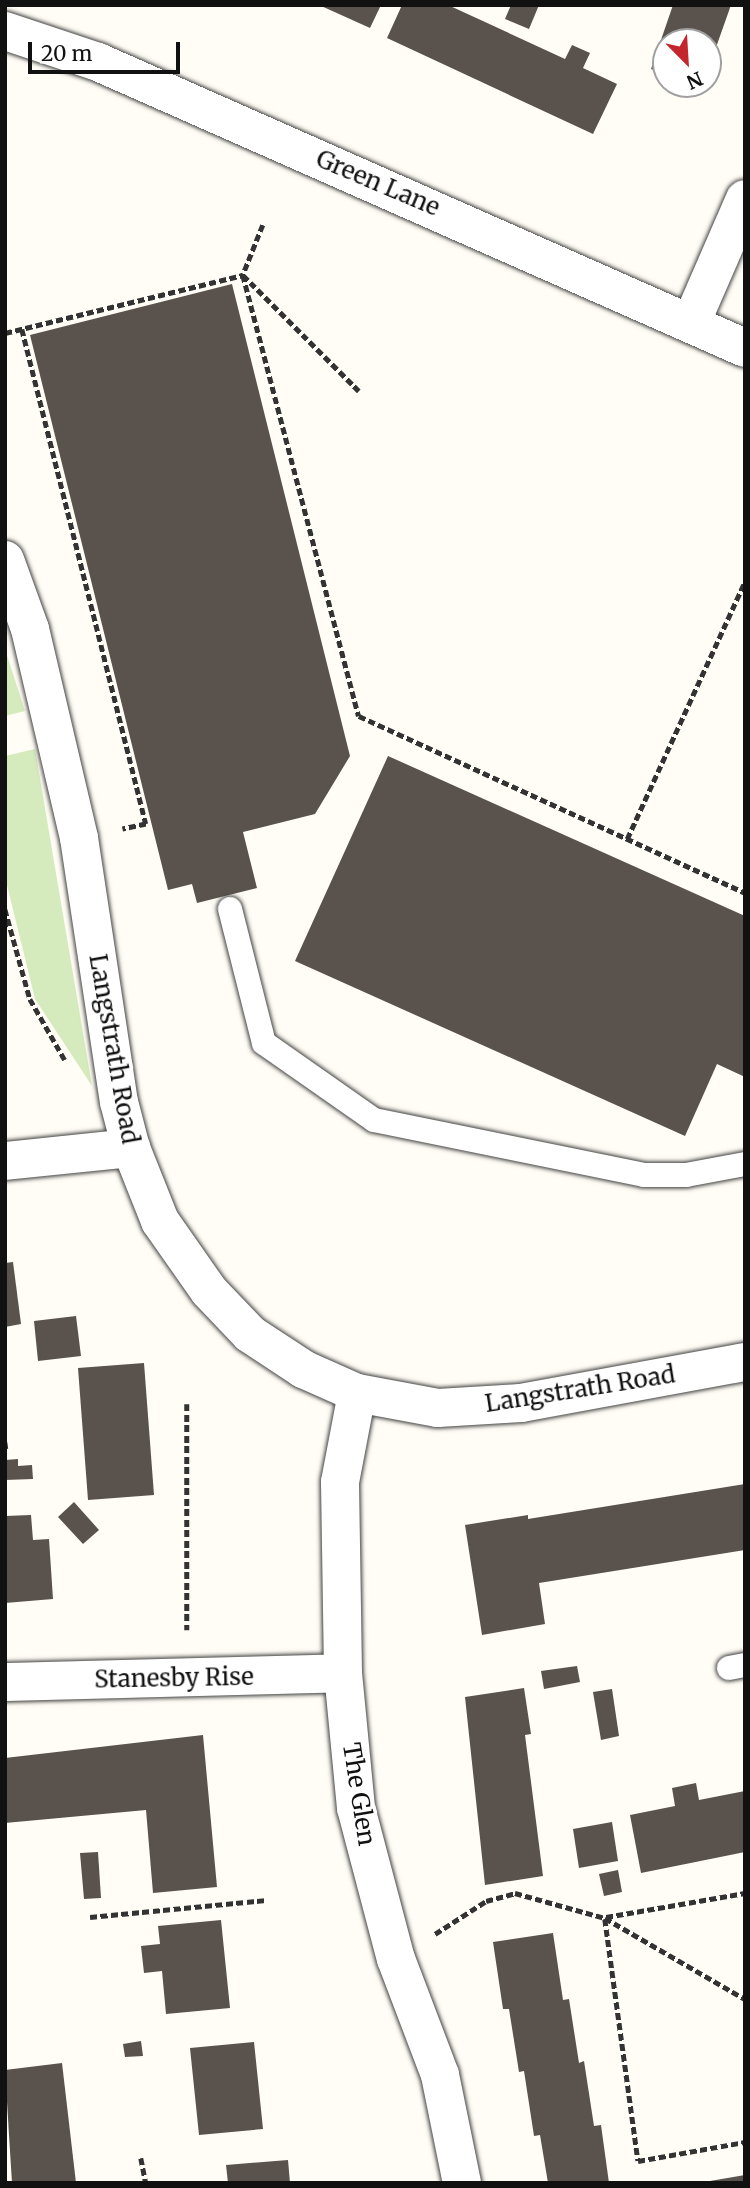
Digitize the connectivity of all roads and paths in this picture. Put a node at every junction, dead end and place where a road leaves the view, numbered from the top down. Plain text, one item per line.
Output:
1 (5, 31) edge
2 (745, 199) edge
3 (263, 225) dead end
4 (243, 275) junction
5 (691, 323) junction
6 (22, 329) junction
7 (5, 333) edge
8 (745, 348) edge
9 (359, 391) dead end
10 (5, 559) edge
11 (745, 581) edge
12 (128, 828) dead end
13 (627, 839) junction
14 (745, 893) edge
15 (5, 909) edge
16 (230, 909) dead end
17 (70, 1069) dead end
18 (131, 1148) junction
19 (5, 1161) edge
20 (745, 1164) edge
21 (745, 1362) edge
22 (356, 1393) junction
23 (187, 1404) dead end
24 (5, 1443) edge
25 (6, 1449) edge
26 (187, 1645) dead end
27 (343, 1674) junction
28 (5, 1682) edge
29 (745, 1893) edge
30 (265, 1900) dead end
31 (90, 1917) dead end
32 (605, 1918) junction
33 (396, 1959) junction
34 (745, 1999) edge
35 (745, 2142) edge
36 (141, 2158) dead end
37 (146, 2183) edge
38 (462, 2183) edge

1 - 5 street, Green Lane
2 - 5 street
3 - 4 path
4 - 6 path
4 - 9 path
4 - 13 path
5 - 8 street, Green Lane
6 - 7 path
6 - 12 path
10 - 18 street, Langstrath Road
11 - 13 path
13 - 14 path
15 - 17 path
16 - 20 lane
18 - 19 street
18 - 22 street, Langstrath Road
21 - 22 street, Langstrath Road
22 - 27 street, The Glen
23 - 26 path
24 - 25 path
27 - 28 street, Stanesby Rise
27 - 33 street, The Glen
29 - 32 path
30 - 31 path
32 - 33 path
32 - 34 path
32 - 35 path
33 - 38 street, The Glen
36 - 37 path

